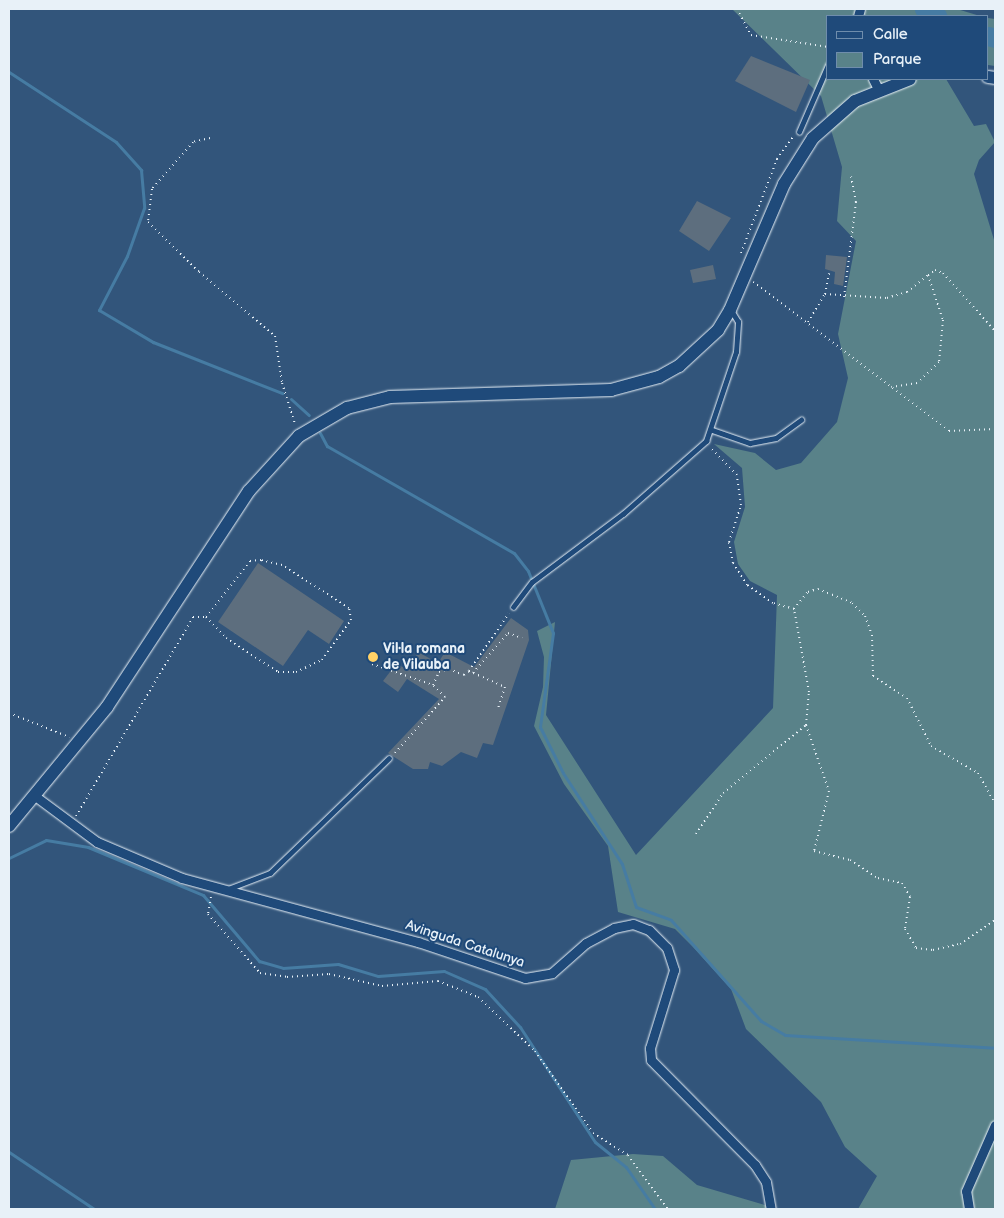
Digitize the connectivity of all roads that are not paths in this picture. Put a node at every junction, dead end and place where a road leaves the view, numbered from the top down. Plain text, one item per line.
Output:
1 (826, 69) edge
2 (903, 80) edge
3 (876, 84) edge
4 (799, 132) road end
5 (730, 310) junction
6 (801, 420) dead end
7 (712, 430) junction
8 (513, 607) road end
9 (389, 758) road end
10 (36, 796) junction
11 (9, 826) edge
12 (224, 890) junction
13 (995, 1125) edge
14 (771, 1209) edge
15 (969, 1209) edge

1 - 4 lane
2 - 3 street
3 - 5 street
5 - 7 lane
5 - 10 street
6 - 7 lane
7 - 8 lane
9 - 12 lane
10 - 11 street
10 - 12 street, Avinguda Catalunya
12 - 14 street, Avinguda Catalunya
13 - 15 street

